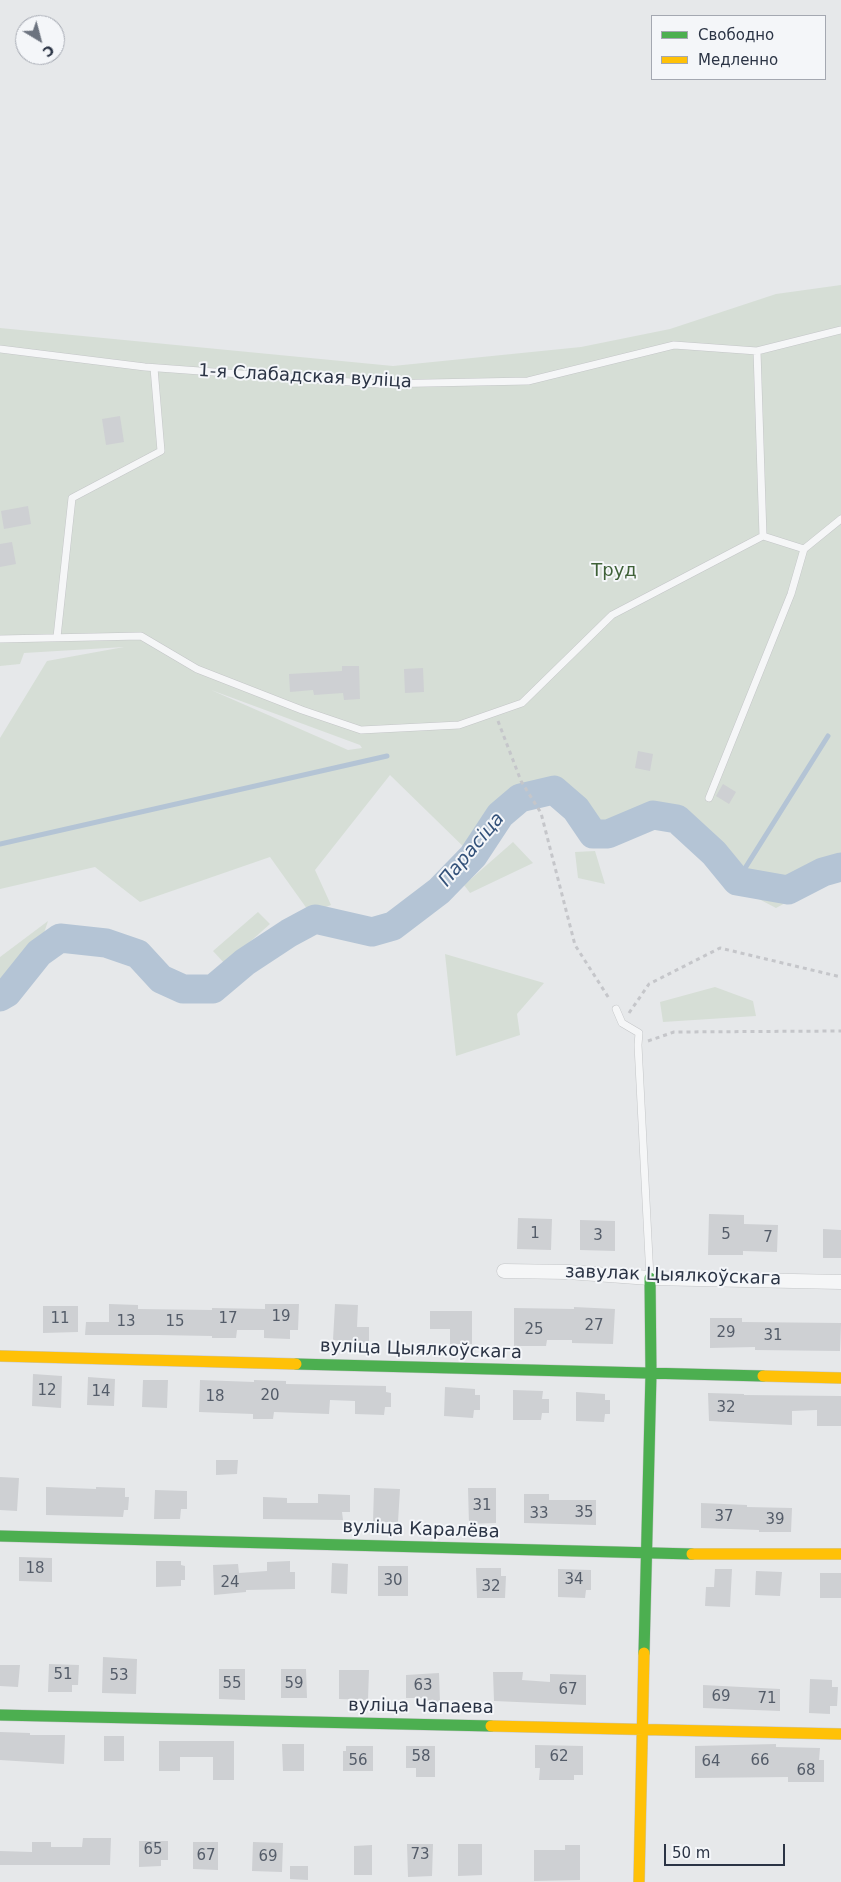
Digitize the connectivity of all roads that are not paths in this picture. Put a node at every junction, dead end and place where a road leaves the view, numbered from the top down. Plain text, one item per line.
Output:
1 (841, 330) edge
2 (0, 348) edge
3 (757, 351) junction
4 (154, 368) junction
5 (841, 519) edge
6 (763, 536) junction
7 (804, 549) junction
8 (57, 637) junction
9 (0, 639) edge
10 (708, 798) dead end
11 (616, 1009) road end
12 (504, 1271) dead end
13 (650, 1278) junction
14 (841, 1282) edge
15 (0, 1356) edge
16 (651, 1374) junction
17 (841, 1378) edge
18 (0, 1536) edge
19 (647, 1554) junction
20 (841, 1554) edge
21 (0, 1715) edge
22 (643, 1730) junction
23 (841, 1734) edge
24 (639, 1882) edge

1 - 3 lane, 1-я Слабадская вуліца
2 - 4 lane, 1-я Слабадская вуліца
3 - 4 lane, 1-я Слабадская вуліца
3 - 6 lane
4 - 8 lane
5 - 7 lane
6 - 7 lane
6 - 8 lane
7 - 10 lane
8 - 9 lane
11 - 13 lane
12 - 13 street, завулак Цыялкоўскага
13 - 14 street, завулак Цыялкоўскага
13 - 16 street
15 - 16 street, вуліца Цыялкоўскага
16 - 17 street, вуліца Цыялкоўскага
16 - 19 street
18 - 19 street, вуліца Каралёва
19 - 20 street, вуліца Каралёва
19 - 22 street
21 - 22 street, вуліца Чапаева
22 - 23 street, вуліца Чапаева
22 - 24 street

